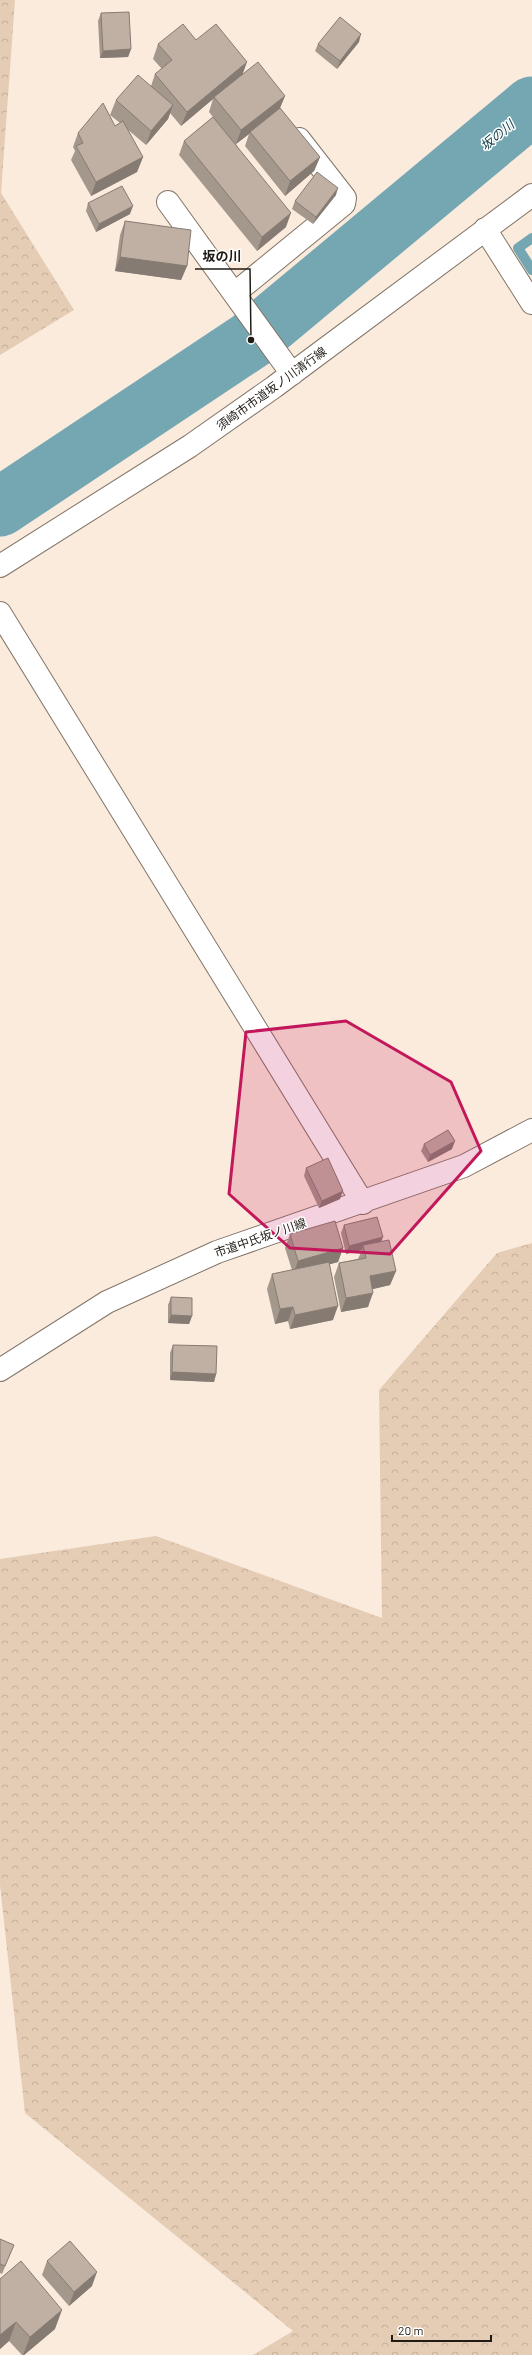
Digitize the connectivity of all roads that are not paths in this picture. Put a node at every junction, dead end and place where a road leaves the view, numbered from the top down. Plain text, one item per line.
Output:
1 (285, 121) edge
2 (532, 195) edge
3 (168, 202) dead end
4 (485, 229) junction
5 (238, 297) junction
6 (532, 304) edge
7 (287, 368) junction
8 (0, 566) edge
9 (0, 613) edge
10 (532, 1130) edge
11 (363, 1203) junction
12 (0, 1370) edge

1 - 5 street
2 - 4 street, 須崎市市道坂ノ川清行線
3 - 5 street
4 - 6 street
4 - 7 street, 須崎市市道坂ノ川清行線
5 - 7 street
7 - 8 street, 須崎市市道坂ノ川清行線
9 - 11 street
10 - 11 street, 市道中氏坂ノ川線
11 - 12 street, 市道中氏坂ノ川線

